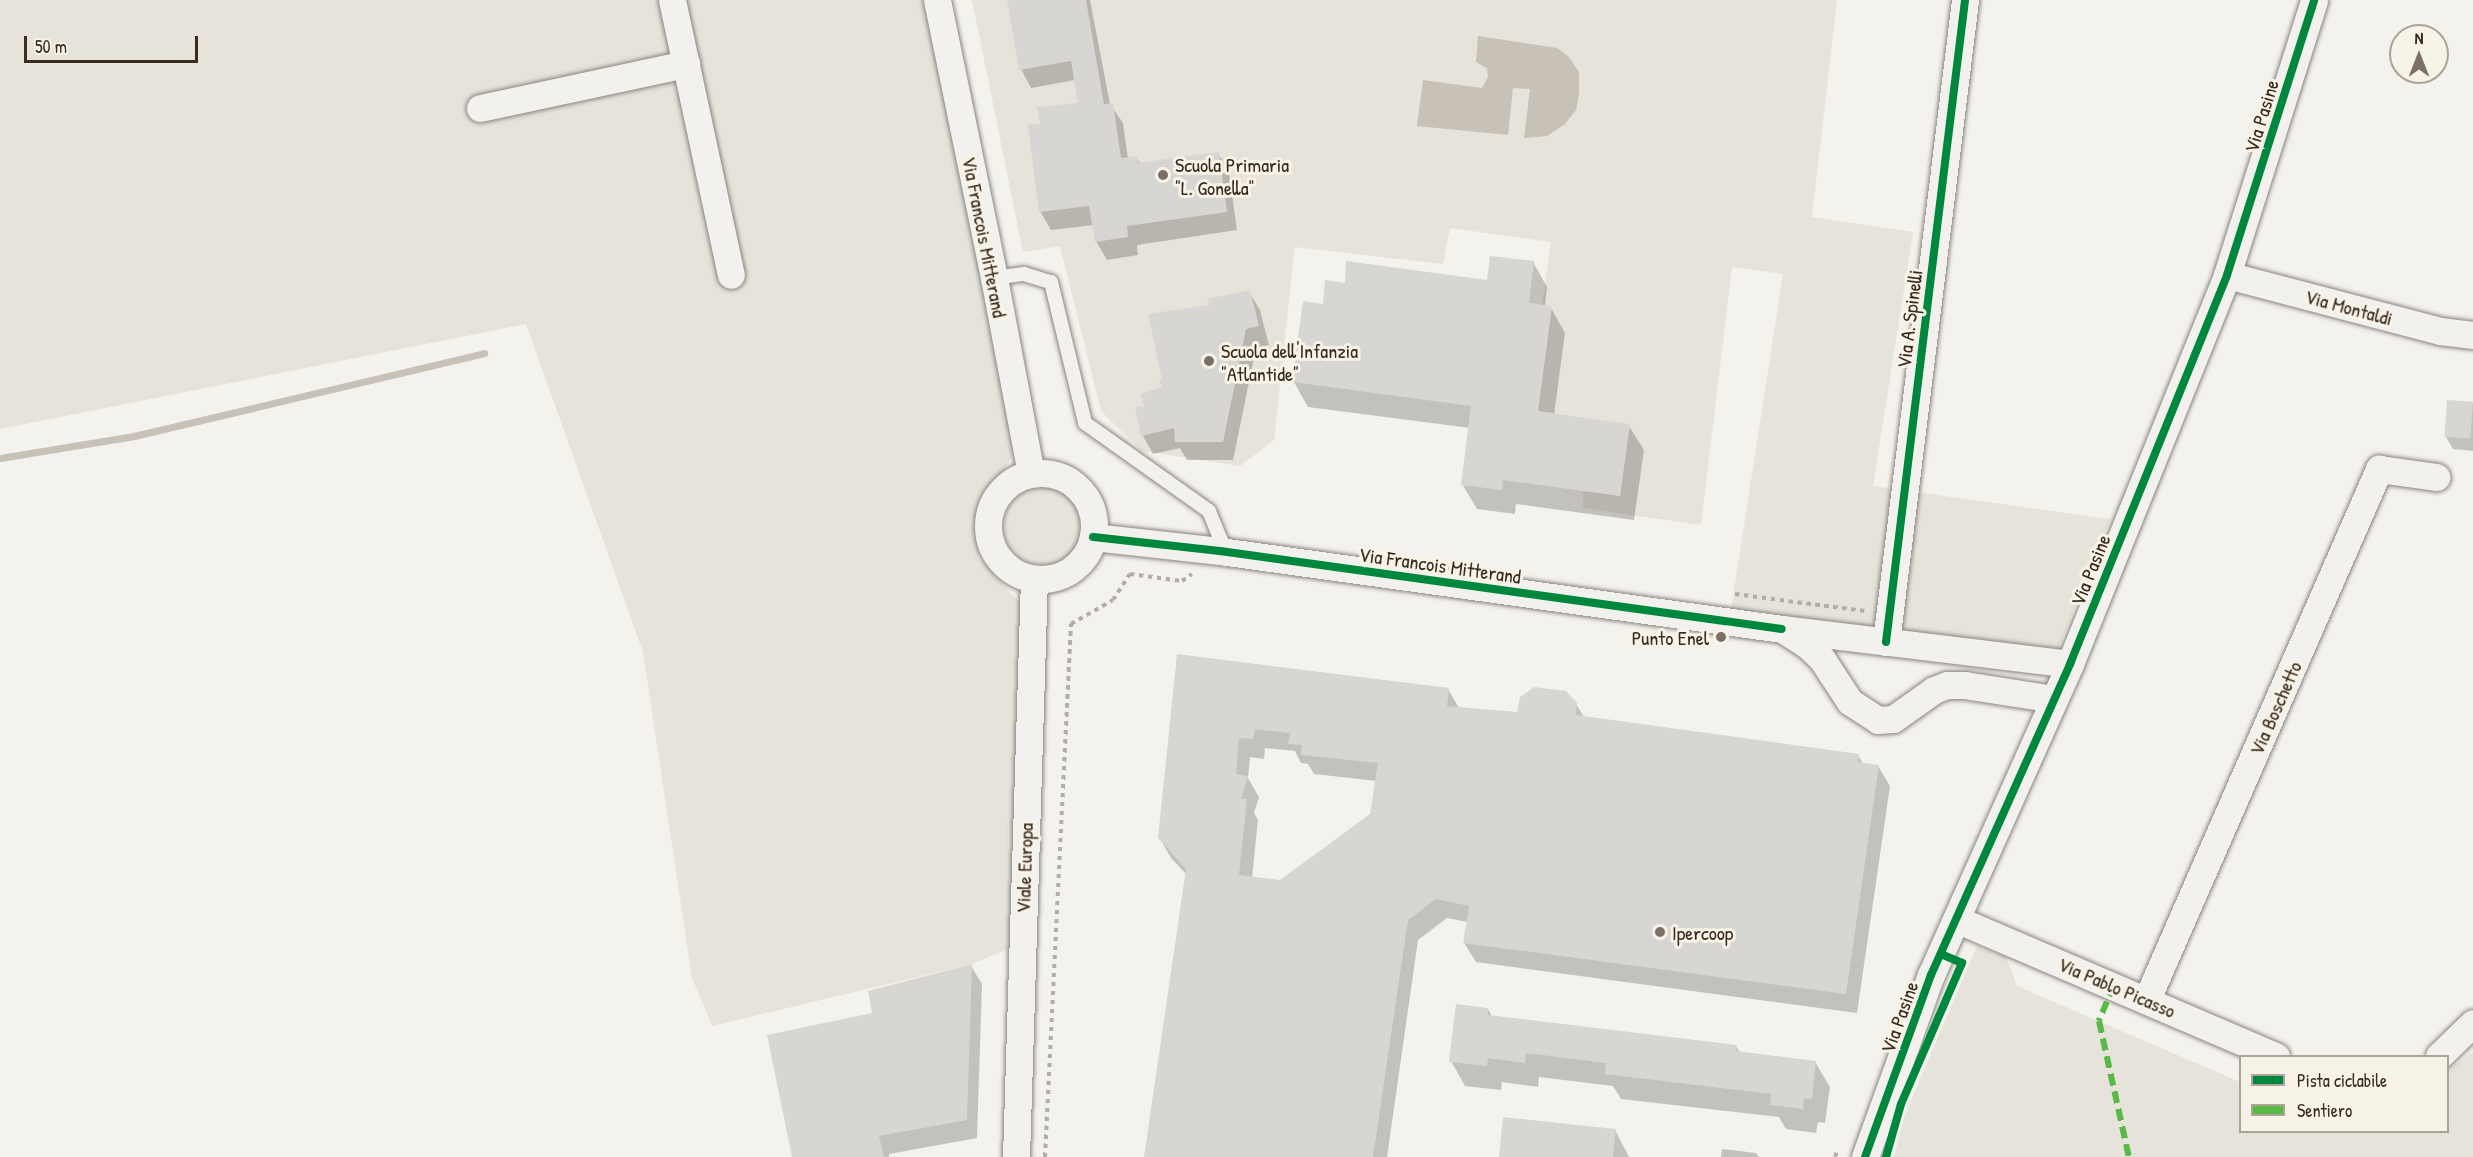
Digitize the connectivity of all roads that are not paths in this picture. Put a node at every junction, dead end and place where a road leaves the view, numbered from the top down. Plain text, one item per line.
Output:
1 (672, 0) edge
2 (937, 0) edge
3 (1965, 0) edge
4 (2314, 0) edge
5 (686, 64) junction
6 (480, 108) dead end
7 (731, 275) dead end
8 (2227, 275) junction
9 (994, 278) junction
10 (2473, 335) edge
11 (1031, 474) junction
12 (2436, 477) dead end
13 (1093, 537) junction
14 (1208, 550) junction
15 (1034, 579) junction
16 (1782, 629) junction
17 (1874, 641) junction
18 (1996, 655) junction
19 (2070, 664) junction
20 (1826, 666) junction
21 (1982, 688) junction
22 (2054, 699) junction
23 (1958, 920) junction
24 (2147, 999) junction
25 (2473, 1023) edge
26 (2274, 1055) edge
27 (2440, 1055) edge
28 (1869, 1152) edge
29 (1016, 1157) edge

1 - 5 street
2 - 9 street, Via Francois Mitterand
3 - 17 street, Via A. Spinelli
4 - 8 street, Via Pasine
5 - 6 street
5 - 7 street
8 - 10 street, Via Montaldi
8 - 19 street, Via Pasine
9 - 11 street, Via Francois Mitterand
9 - 14 lane
11 - 13 street
11 - 15 street
12 - 24 street, Via Boschetto
13 - 14 street, Via Francois Mitterand
13 - 15 street
14 - 16 street, Via Francois Mitterand
15 - 29 street, Viale Europa
16 - 17 street, Via Francois Mitterand
16 - 20 street, Via Francois Mitterand
17 - 18 street, Via Francois Mitterand
17 - 20 street
18 - 19 street, Via Francois Mitterand
18 - 21 street
19 - 22 street, Via Pasine
20 - 21 street, Via Francois Mitterand
21 - 22 street, Via Francois Mitterand
22 - 23 street, Via Pasine
23 - 24 street, Via Pablo Picasso
23 - 28 street, Via Pasine
24 - 26 street, Via Pablo Picasso
25 - 27 street

